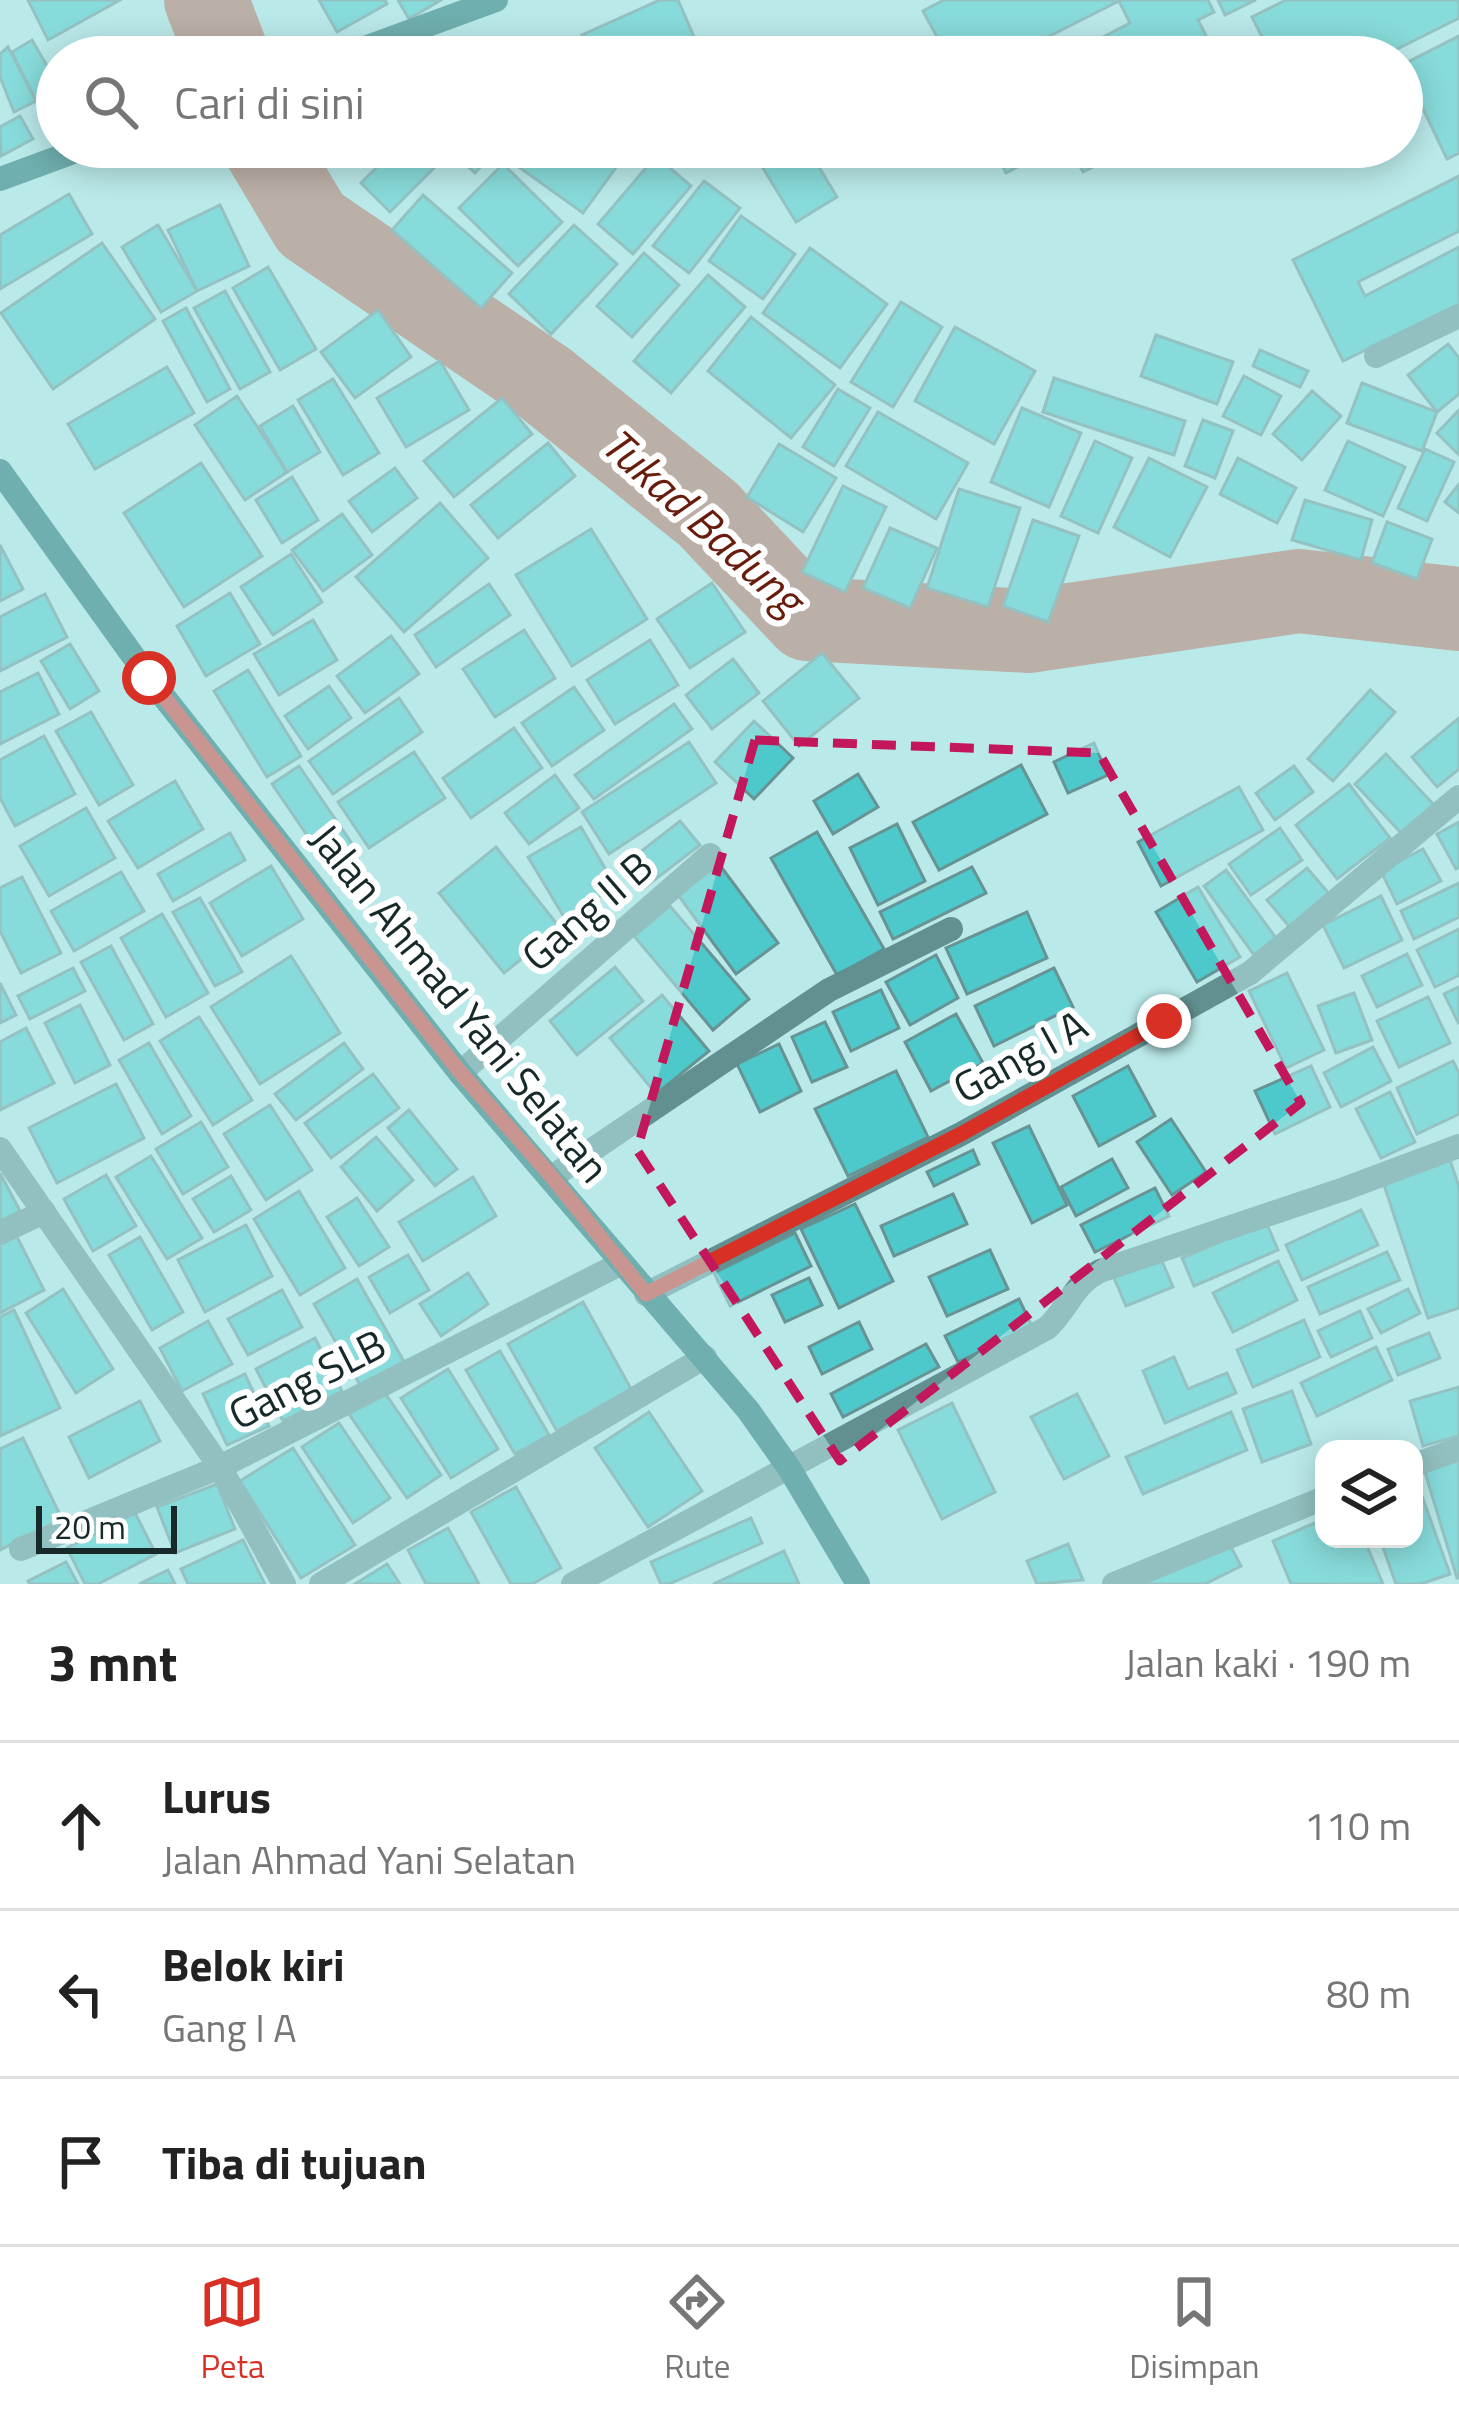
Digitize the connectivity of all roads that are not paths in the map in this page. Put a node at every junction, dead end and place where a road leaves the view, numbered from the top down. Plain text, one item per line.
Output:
1 (495, 0) edge
2 (397, 36) edge
3 (36, 166) edge
4 (0, 179) edge
5 (1459, 316) edge
6 (1376, 356) dead end
7 (0, 471) edge
8 (1459, 797) edge
9 (710, 855) dead end
10 (951, 929) dead end
11 (460, 1072) junction
12 (1459, 1146) edge
13 (0, 1149) edge
14 (552, 1177) junction
15 (44, 1212) junction
16 (0, 1233) edge
17 (622, 1263) junction
18 (646, 1294) junction
19 (704, 1357) junction
20 (1459, 1449) edge
21 (1423, 1462) edge
22 (220, 1467) junction
23 (789, 1468) junction
24 (1315, 1502) edge
25 (21, 1549) dead end
26 (284, 1584) edge
27 (321, 1584) edge
28 (573, 1584) edge
29 (858, 1584) edge
30 (1114, 1584) edge

1 - 2 main road
3 - 4 main road
5 - 6 street
7 - 11 main road, Jalan Ahmad Yani Selatan
8 - 18 street, Gang I A
9 - 11 street, Gang II B
10 - 14 street
11 - 14 main road, Jalan Ahmad Yani Selatan
12 - 23 street
13 - 15 street
14 - 17 main road, Jalan Ahmad Yani Selatan
15 - 16 street
15 - 22 street
17 - 18 main road, Jalan Ahmad Yani Selatan
17 - 22 street, Gang SLB
18 - 19 main road, Jalan Ahmad Yani Selatan
19 - 23 main road, Jalan Ahmad Yani Selatan
19 - 27 street
20 - 21 street
22 - 25 street, Gang SLB
22 - 26 street
23 - 28 street
23 - 29 main road, Jalan Ahmad Yani Selatan
24 - 30 street

